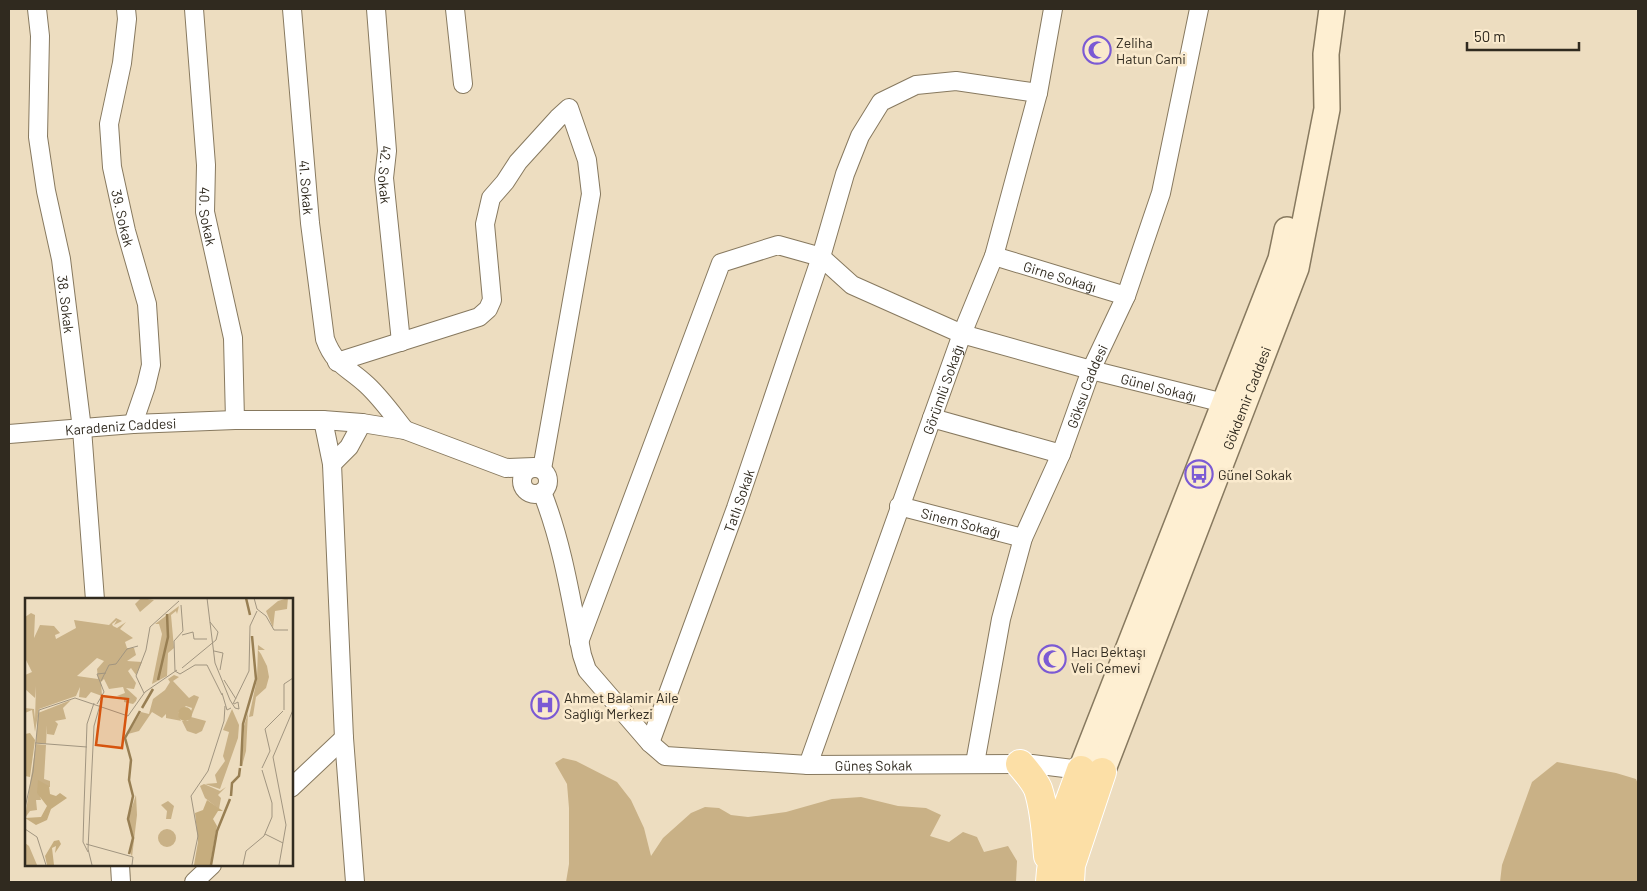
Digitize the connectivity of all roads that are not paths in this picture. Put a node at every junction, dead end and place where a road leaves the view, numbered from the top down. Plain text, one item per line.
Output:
1 (38, 9) edge
2 (126, 9) edge
3 (194, 9) edge
4 (292, 9) edge
5 (376, 9) edge
6 (455, 9) edge
7 (1053, 9) edge
8 (1200, 9) edge
9 (1332, 9) edge
10 (463, 84) dead end
11 (1038, 93) junction
12 (994, 256) junction
13 (821, 257) junction
14 (1126, 296) junction
15 (962, 334) junction
16 (401, 342) junction
17 (337, 362) junction
18 (1091, 370) junction
19 (1232, 405) junction
20 (932, 418) junction
21 (235, 420) junction
22 (323, 420) junction
23 (362, 423) junction
24 (133, 424) junction
25 (82, 429) junction
26 (405, 430) junction
27 (9, 434) edge
28 (1061, 454) junction
29 (332, 464) junction
30 (506, 468) junction
31 (538, 468) junction
32 (523, 488) junction
33 (542, 492) junction
34 (899, 506) junction
35 (1023, 538) junction
36 (95, 598) edge
37 (580, 642) junction
38 (344, 738) junction
39 (650, 743) junction
40 (975, 763) junction
41 (1020, 764) junction
42 (808, 765) junction
43 (1092, 771) junction
44 (292, 787) edge
45 (120, 866) edge
46 (211, 866) edge
47 (1057, 879) edge
48 (122, 882) edge
49 (194, 882) edge
50 (355, 882) edge

1 - 25 street, 38. Sokak
2 - 24 street, 39. Sokak
3 - 21 street, 40. Sokak
4 - 17 street, 41. Sokak
5 - 16 street, 42. Sokak
6 - 10 street
7 - 11 street, Görümlü Sokağı
8 - 14 street, Göksu Caddesi
9 - 19 main road, Gökdemir Caddesi
11 - 12 street, Görümlü Sokağı
11 - 13 street, Tatlı Sokak
12 - 14 street, Girne Sokağı
12 - 15 street, Görümlü Sokağı
13 - 15 street, Günel Sokağı
13 - 37 street
13 - 39 street, Tatlı Sokak
14 - 18 street, Göksu Caddesi
15 - 18 street, Günel Sokağı
15 - 20 street, Görümlü Sokağı
16 - 17 street
16 - 31 street
17 - 26 street
18 - 19 street, Günel Sokağı
18 - 28 street, Göksu Caddesi
19 - 43 main road, Gökdemir Caddesi
20 - 28 street
20 - 34 street, Görümlü Sokağı
21 - 22 street, Karadeniz Caddesi
21 - 24 street, Karadeniz Caddesi
22 - 23 street, Karadeniz Caddesi
22 - 29 street
23 - 26 street, Karadeniz Caddesi
23 - 29 street
24 - 25 street, Karadeniz Caddesi
25 - 27 street, Karadeniz Caddesi
25 - 36 street, 38. Sokak
26 - 30 street, Karadeniz Caddesi
28 - 35 street, Göksu Caddesi
29 - 38 street
30 - 31 street
30 - 32 street
31 - 32 street
31 - 33 street
32 - 33 street
33 - 37 street, Güneş Sokak
34 - 35 street, Sinem Sokağı
34 - 42 street, Görümlü Sokağı
35 - 40 street, Göksu Caddesi
37 - 39 street, Güneş Sokak
38 - 44 street
38 - 50 street
39 - 42 street, Güneş Sokak
40 - 41 street, Güneş Sokak
40 - 42 street, Güneş Sokak
41 - 43 street, Güneş Sokak
41 - 47 main road
43 - 47 main road
45 - 48 street
46 - 49 street

